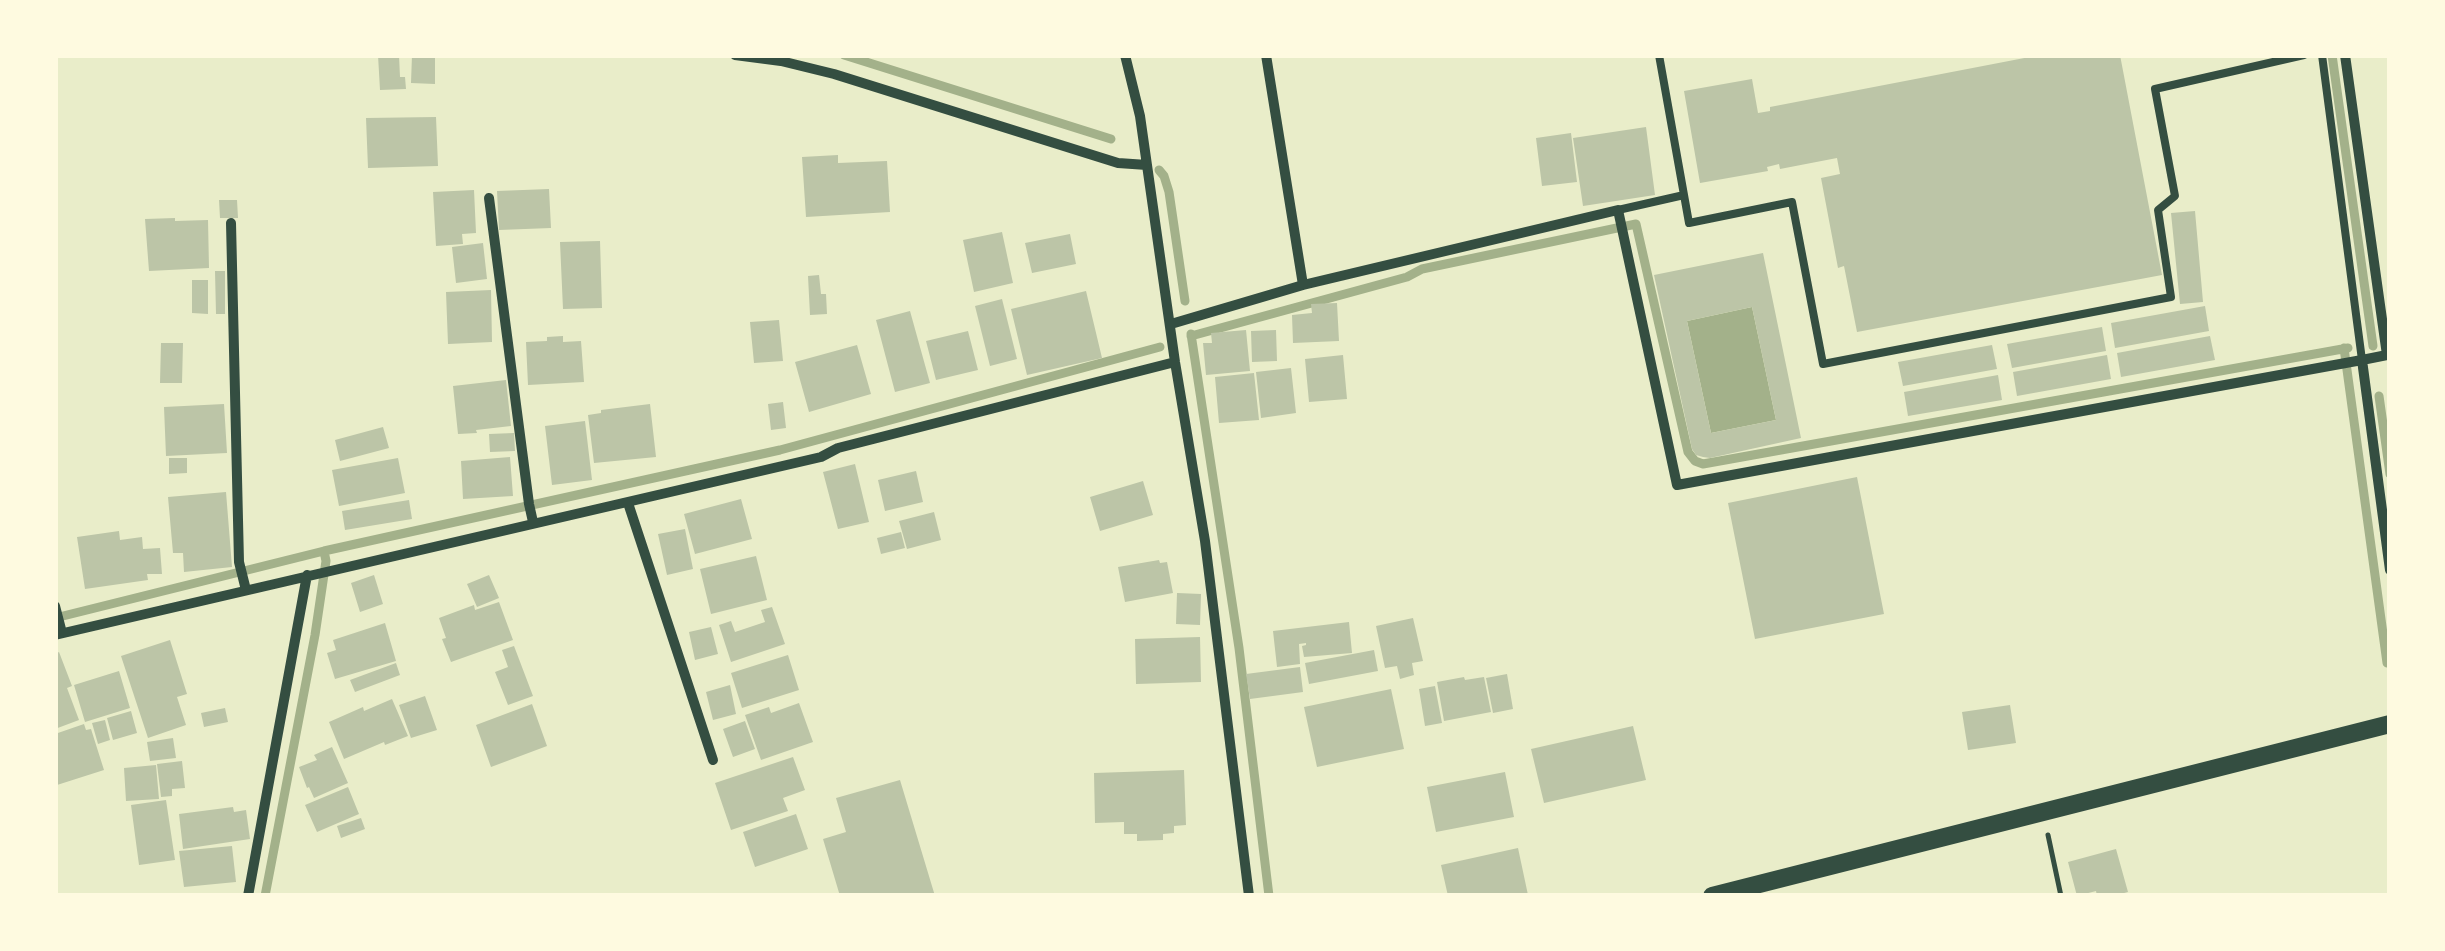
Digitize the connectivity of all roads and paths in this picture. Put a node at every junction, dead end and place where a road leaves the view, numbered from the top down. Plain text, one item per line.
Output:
1 (735, 55) edge
2 (1125, 55) edge
3 (1266, 55) edge
4 (1660, 55) edge
5 (2304, 55) edge
6 (2322, 55) edge
7 (2344, 55) edge
8 (1148, 166) junction
9 (1684, 195) junction
10 (489, 198) dead end
11 (1620, 222) junction
12 (230, 223) dead end
13 (1303, 285) junction
14 (1172, 324) junction
15 (1176, 362) junction
16 (2350, 362) junction
17 (628, 503) junction
18 (534, 522) junction
19 (2390, 570) edge
20 (318, 573) junction
21 (244, 585) junction
22 (56, 608) edge
23 (59, 631) edge
24 (2390, 724) edge
25 (713, 760) dead end
26 (2042, 812) junction
27 (248, 896) edge
28 (1249, 896) edge
29 (1712, 896) edge
30 (2060, 896) edge

1 - 8 street
2 - 8 street
3 - 13 street
4 - 9 lane
5 - 9 lane
6 - 16 lane
7 - 16 street
8 - 14 street
9 - 11 lane
10 - 18 street
11 - 13 street
11 - 16 street
12 - 21 street
13 - 14 street
14 - 15 street
15 - 17 street
15 - 28 street
16 - 19 street
17 - 18 street
17 - 25 street
18 - 20 street
20 - 21 street
20 - 27 street
21 - 23 street
22 - 23 street
24 - 26 street
26 - 29 street
26 - 30 path

